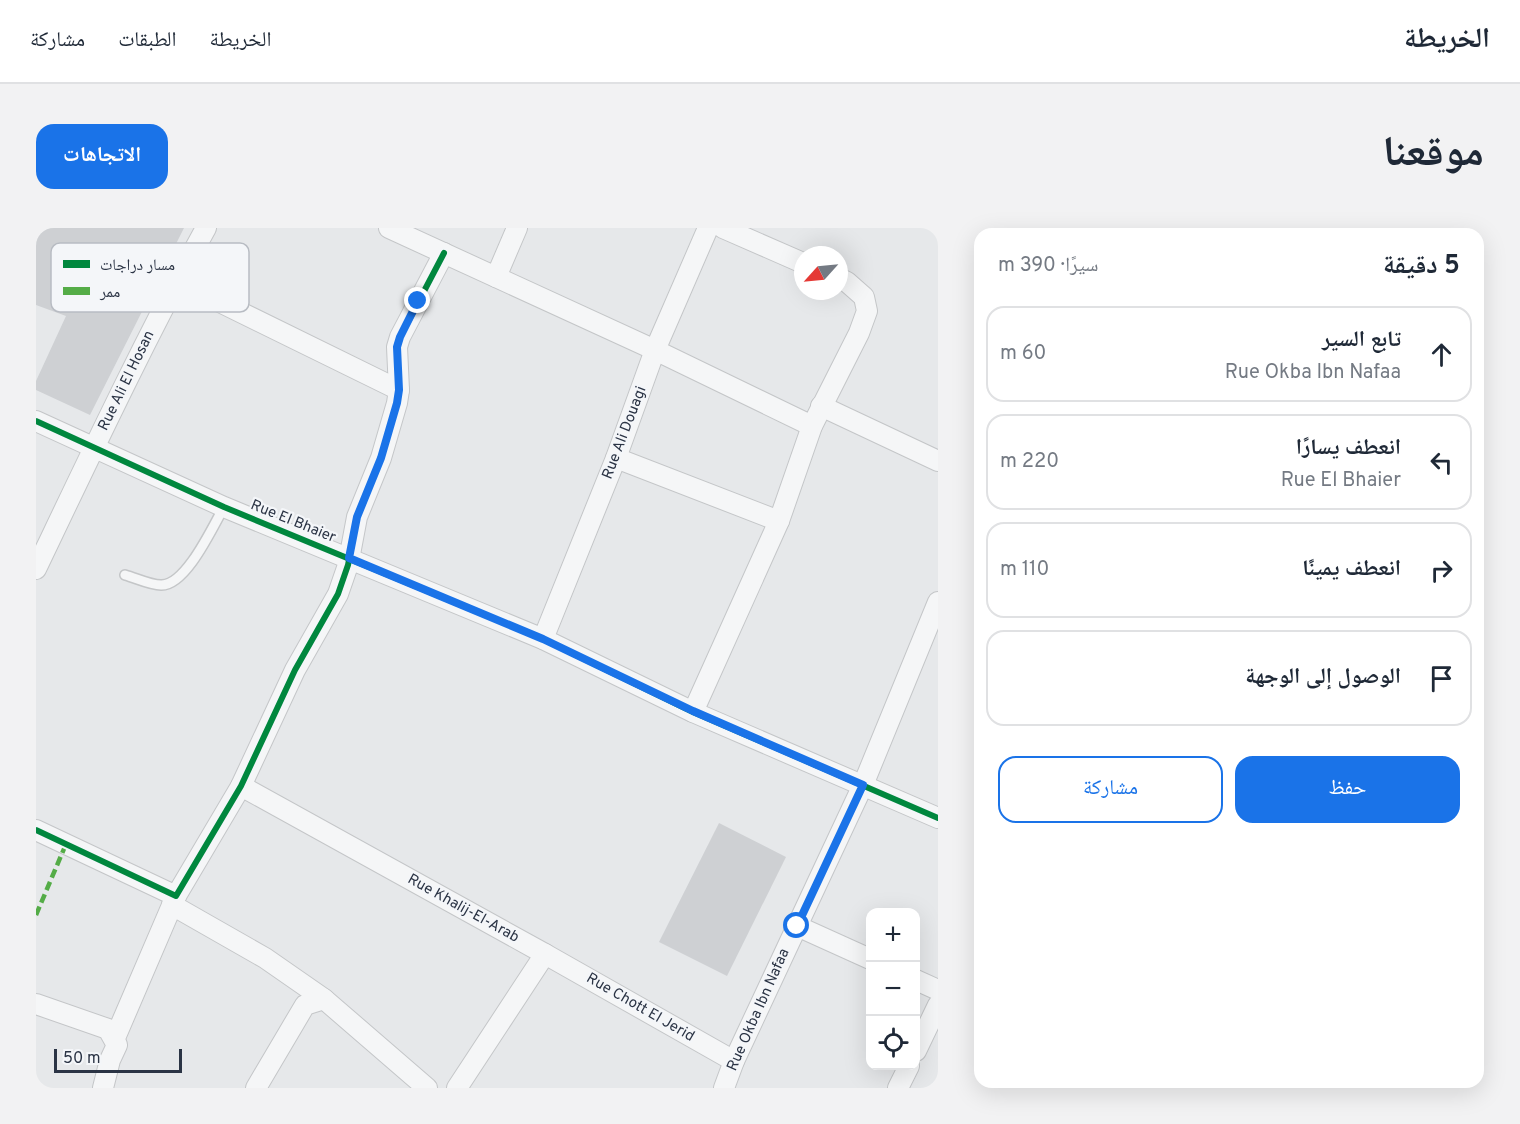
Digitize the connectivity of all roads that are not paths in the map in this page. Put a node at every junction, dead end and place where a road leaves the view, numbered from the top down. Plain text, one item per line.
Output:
1 (206, 228) edge
2 (389, 228) edge
3 (517, 228) edge
4 (708, 228) edge
5 (723, 228) edge
6 (198, 243) edge
7 (444, 253) junction
8 (794, 259) edge
9 (496, 277) junction
10 (848, 283) edge
11 (161, 312) edge
12 (240, 312) edge
13 (655, 350) junction
14 (399, 390) junction
15 (821, 406) junction
16 (36, 421) edge
17 (812, 426) junction
18 (93, 448) junction
19 (616, 458) junction
20 (938, 461) edge
21 (224, 507) junction
22 (779, 521) junction
23 (349, 558) junction
24 (36, 569) edge
25 (125, 575) dead end
26 (938, 602) edge
27 (543, 639) junction
28 (693, 711) junction
29 (863, 785) junction
30 (241, 786) junction
31 (938, 818) edge
32 (36, 830) edge
33 (174, 900) junction
34 (797, 926) junction
35 (545, 954) junction
36 (866, 957) edge
37 (920, 982) edge
38 (938, 990) edge
39 (324, 999) junction
40 (36, 1004) edge
41 (938, 1005) edge
42 (115, 1038) junction
43 (920, 1041) edge
44 (734, 1061) junction
45 (907, 1070) edge
46 (103, 1088) edge
47 (256, 1088) edge
48 (427, 1088) edge
49 (457, 1088) edge
50 (724, 1088) edge
51 (898, 1088) edge

1 - 6 street, Rue Ali El Hosan
2 - 7 street
3 - 9 street
4 - 13 street, Rue Ali Douagi
5 - 8 street
7 - 9 street
7 - 14 street
9 - 13 street
10 - 15 street
11 - 18 street, Rue Ali El Hosan
12 - 14 street
13 - 17 street
13 - 19 street, Rue Ali Douagi
14 - 23 street
15 - 17 street
15 - 20 street
16 - 18 street, Rue El Bhaier
17 - 22 street
18 - 21 street, Rue El Bhaier
18 - 24 street, Rue Ali El Hosan
19 - 22 street
19 - 27 street, Rue Ali Douagi
21 - 23 street, Rue El Bhaier
21 - 25 lane
22 - 28 street
23 - 27 street, Rue El Bhaier
23 - 30 street
26 - 29 street, Rue Okba Ibn Nafaa
27 - 28 street, Rue El Bhaier
28 - 29 street, Rue El Bhaier
29 - 31 street, Rue El Bhaier
29 - 34 street, Rue Okba Ibn Nafaa
30 - 33 street
30 - 35 street, Rue Khalij-El-Arab
32 - 33 street
33 - 39 street
33 - 42 street
34 - 36 street
34 - 44 street, Rue Okba Ibn Nafaa
35 - 44 street, Rue Chott El Jerid
35 - 49 street
37 - 38 street
39 - 47 street
39 - 48 street
40 - 42 street
41 - 43 street
42 - 46 street
44 - 50 street, Rue Okba Ibn Nafaa
45 - 51 street

